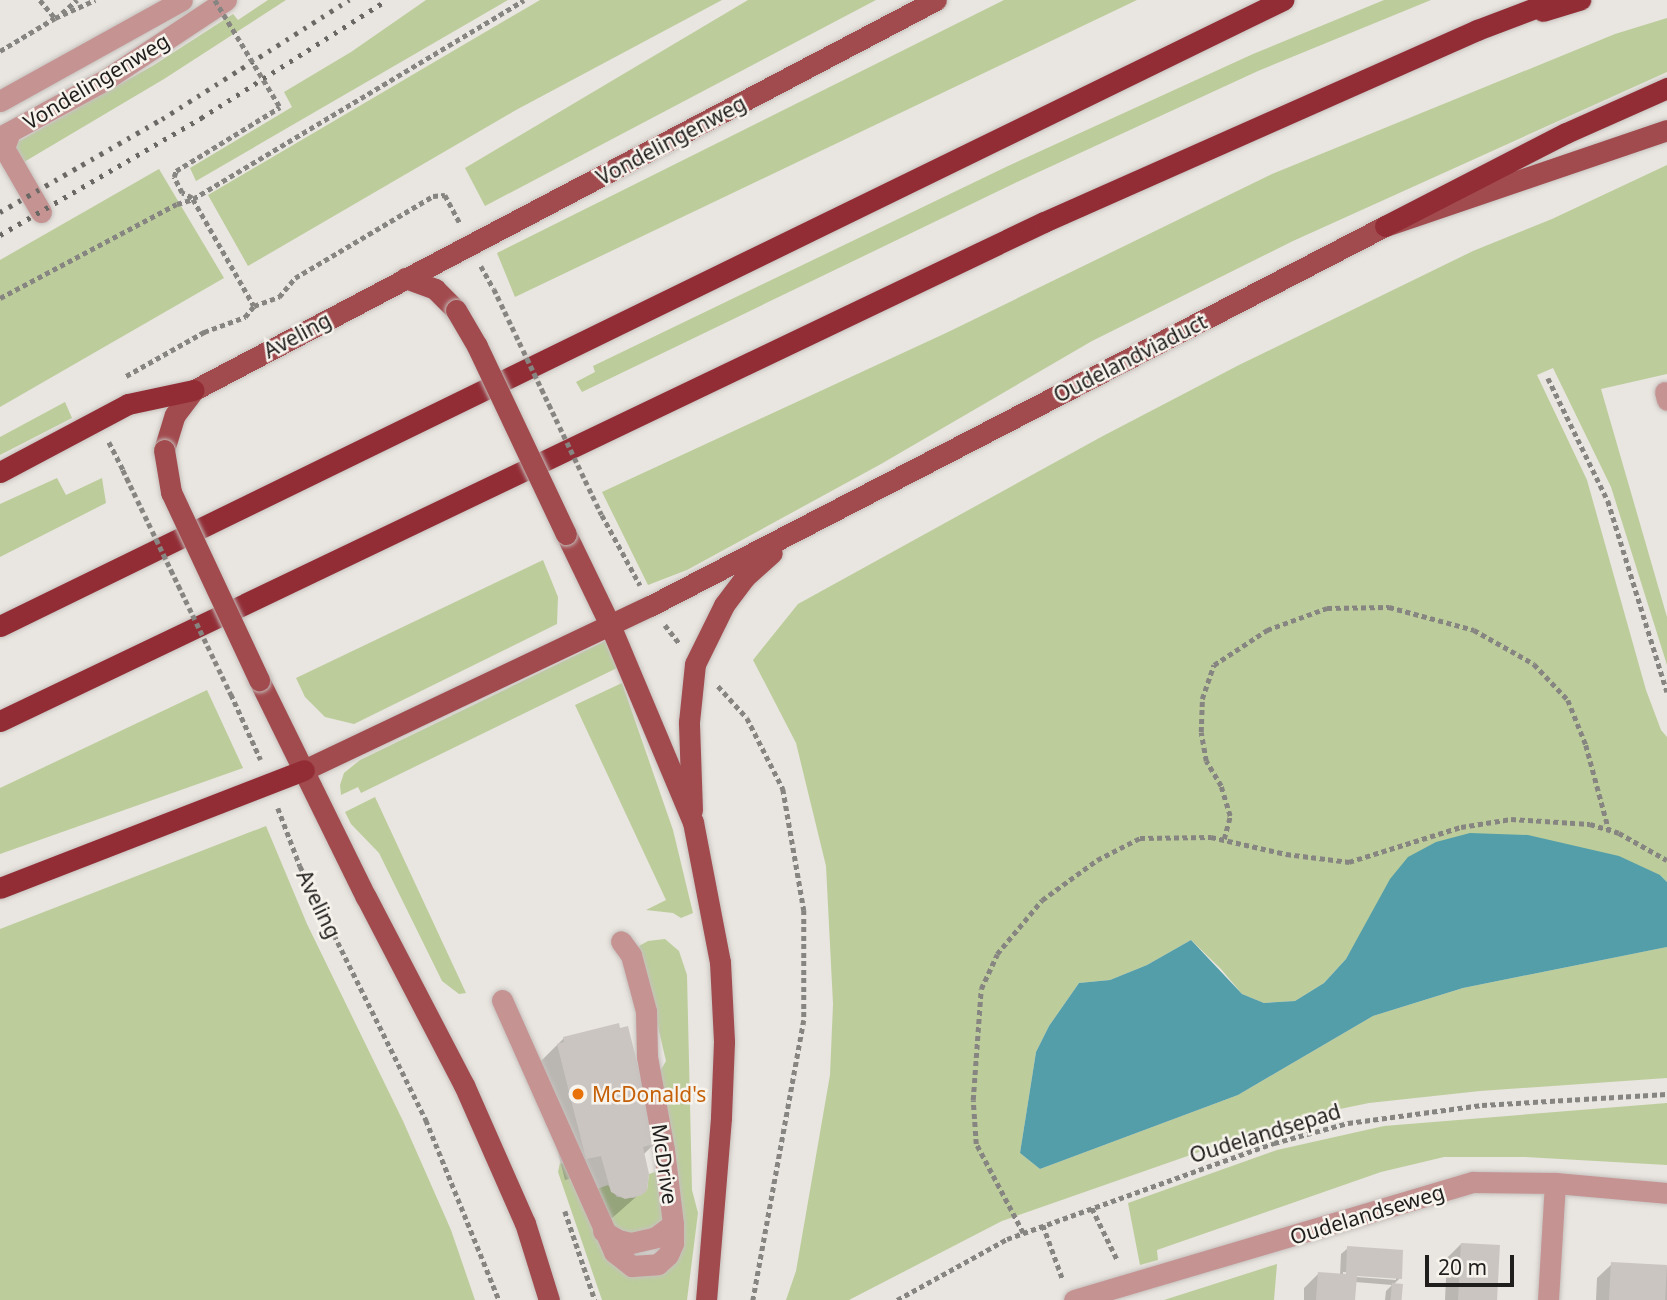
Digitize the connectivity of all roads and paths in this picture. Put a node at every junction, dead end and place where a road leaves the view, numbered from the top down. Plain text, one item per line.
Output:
1 (40, 0) edge
2 (77, 0) edge
3 (95, 0) edge
4 (182, 0) edge
5 (215, 0) edge
6 (226, 0) edge
7 (524, 0) edge
8 (936, 0) edge
9 (1283, 0) edge
10 (1556, 0) edge
11 (1580, 0) edge
12 (55, 18) junction
13 (1477, 30) junction
14 (0, 51) edge
15 (1667, 88) edge
16 (0, 101) edge
17 (3, 128) edge
18 (1667, 130) edge
19 (193, 199) junction
20 (41, 212) dead end
21 (1385, 226) junction
22 (471, 245) junction
23 (405, 278) junction
24 (0, 298) edge
25 (254, 306) junction
26 (1548, 379) dead end
27 (115, 383) dead end
28 (194, 390) junction
29 (122, 470) dead end
30 (0, 472) edge
31 (602, 515) dead end
32 (799, 531) junction
33 (610, 625) junction
34 (0, 626) edge
35 (1667, 692) edge
36 (747, 718) dead end
37 (0, 721) edge
38 (304, 770) junction
39 (270, 785) junction
40 (693, 822) junction
41 (1609, 830) junction
42 (1224, 839) junction
43 (1667, 860) edge
44 (0, 888) edge
45 (621, 941) dead end
46 (502, 1000) dead end
47 (1667, 1094) edge
48 (1555, 1183) junction
49 (1667, 1193) edge
50 (1092, 1208) junction
51 (1043, 1225) junction
52 (1023, 1233) junction
53 (1125, 1293) edge
54 (1070, 1294) edge
55 (499, 1300) edge
56 (548, 1300) edge
57 (706, 1300) edge
58 (753, 1300) edge
59 (897, 1300) edge
60 (1548, 1300) edge

1 - 12 path
2 - 12 path
3 - 12 path
4 - 16 street, Vondelingenweg
5 - 19 path, bridge
6 - 17 street, Vondelingenweg
7 - 19 path
8 - 22 main road, Vondelingenweg
9 - 34 highway
10 - 13 highway
11 - 13 highway
12 - 14 path
13 - 37 highway
15 - 21 highway
17 - 20 street
18 - 21 main road, Oudelandviaduct
19 - 24 path
19 - 25 path
21 - 32 main road, Oudelandviaduct
22 - 23 main road, Vondelingenweg
22 - 25 path, Aveling
22 - 31 path, Aveling, bridge
23 - 28 main road, Aveling
23 - 33 main road, bridge
25 - 27 path, Aveling
26 - 35 path
28 - 30 highway
28 - 38 main road, Aveling, bridge
29 - 39 path, Aveling, bridge
32 - 33 main road, Oudelandviaduct
32 - 40 main road
33 - 38 main road
33 - 40 main road
36 - 58 path
38 - 39 highway
38 - 56 main road, Aveling
39 - 44 highway
39 - 55 path, Aveling
40 - 57 main road
41 - 42 path
41 - 42 path
41 - 43 path
42 - 52 path
45 - 46 street, McDrive
47 - 50 path, Oudelandsepad
48 - 49 street, Oudelandseweg
48 - 53 street, Oudelandseweg
48 - 60 street
50 - 51 path, Oudelandsepad
50 - 53 path
51 - 52 path, Oudelandsepad
51 - 54 path
52 - 59 path, Oudelandsepad
53 - 54 street, Oudelandseweg

